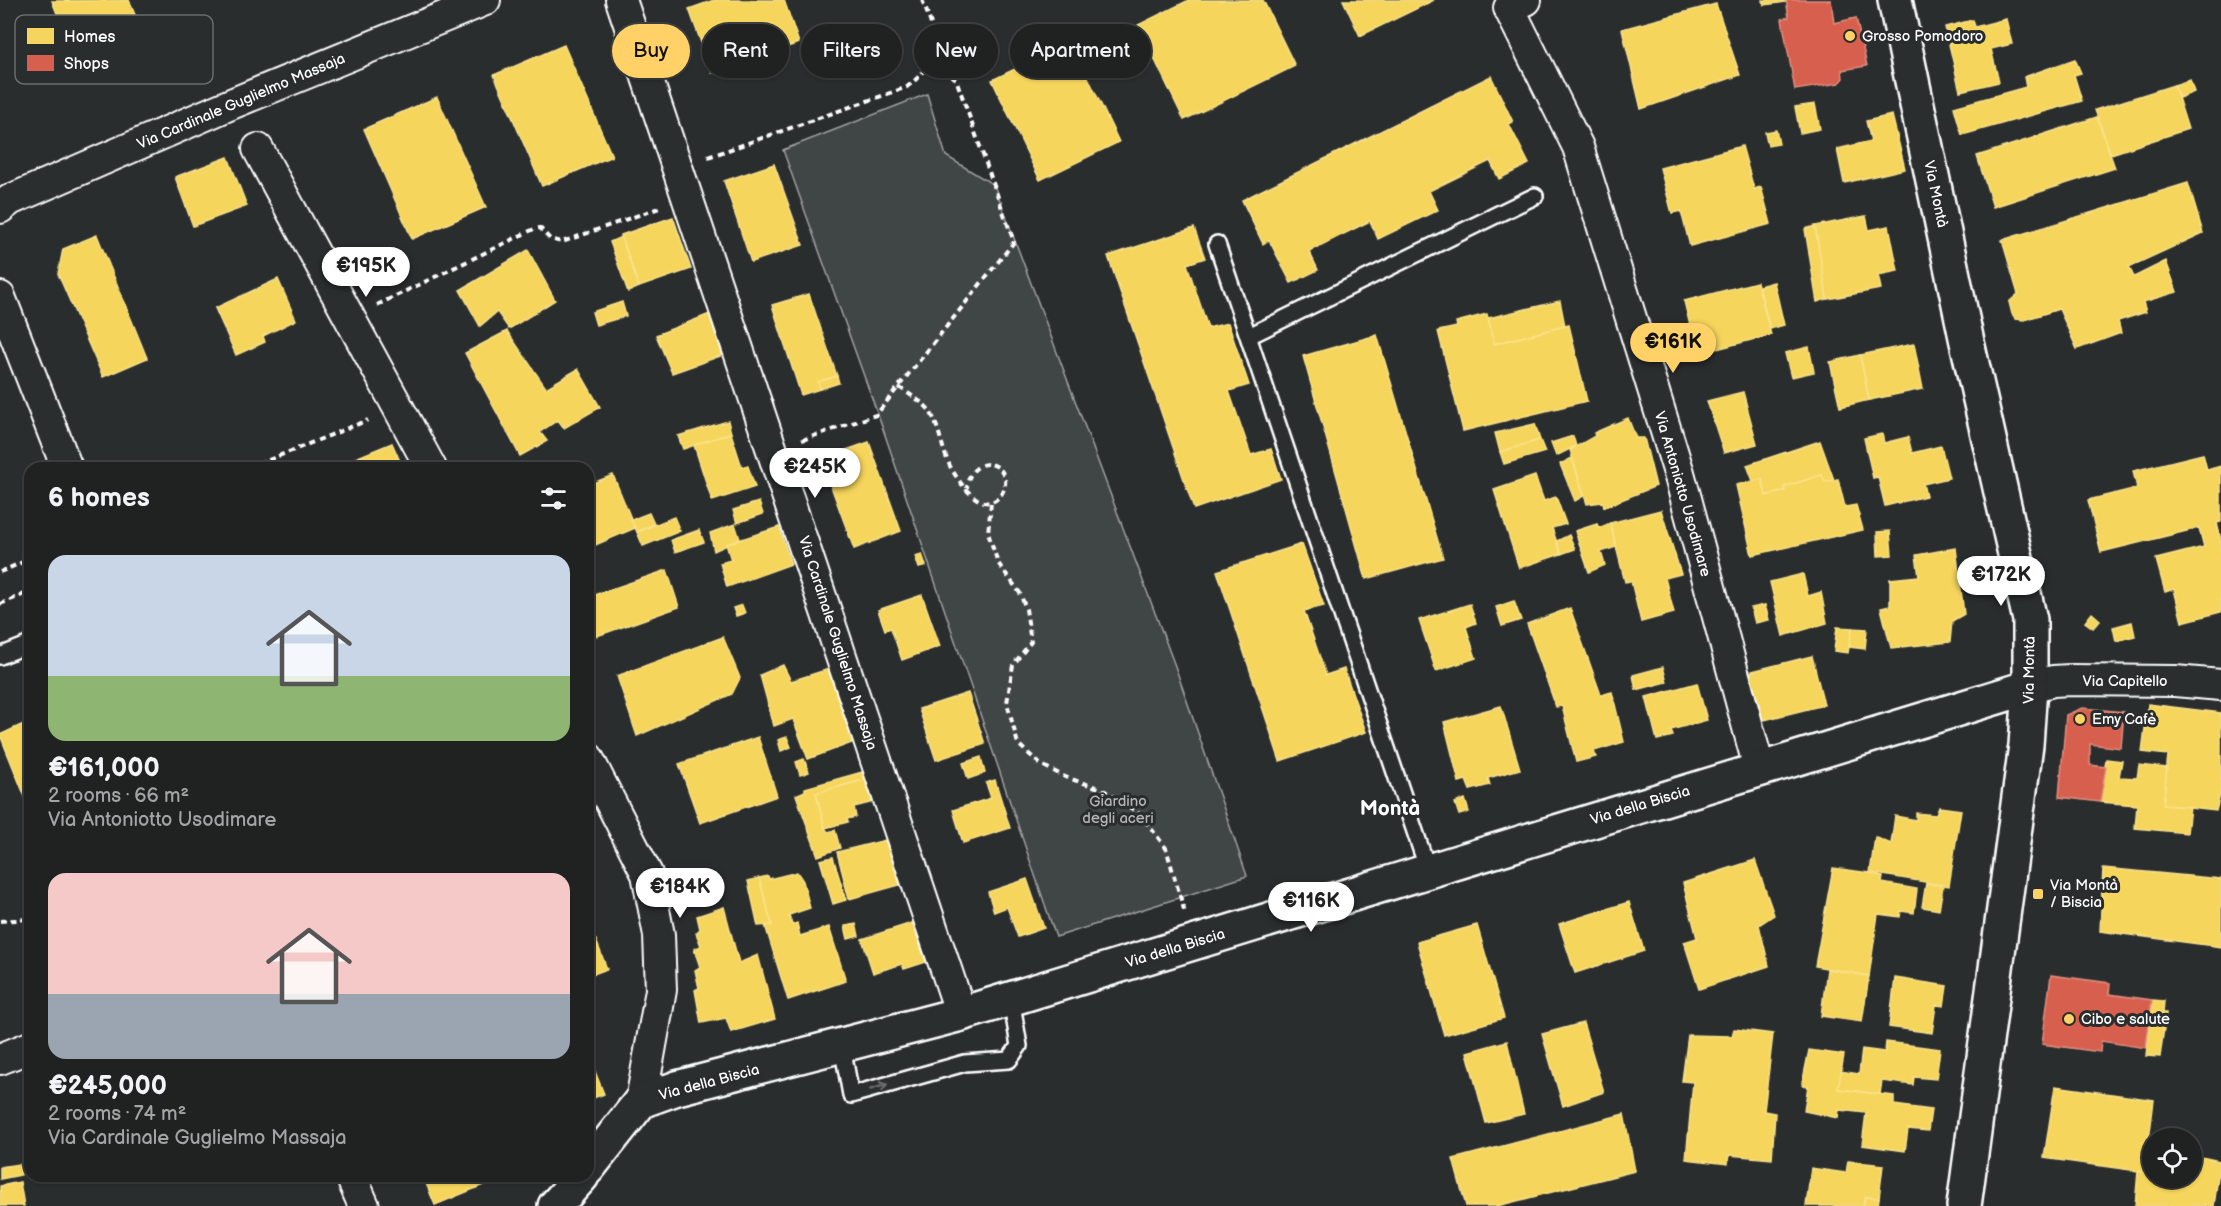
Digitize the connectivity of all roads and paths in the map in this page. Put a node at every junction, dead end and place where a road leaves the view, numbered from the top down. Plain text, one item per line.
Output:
1 (485, 0) edge
2 (621, 0) edge
3 (922, 0) edge
4 (1526, 0) edge
5 (1895, 0) edge
6 (932, 24) edge
7 (919, 78) edge
8 (955, 78) edge
9 (258, 149) dead end
10 (701, 159) dead end
11 (1535, 196) dead end
12 (0, 208) edge
13 (660, 208) dead end
14 (1217, 244) dead end
15 (0, 297) edge
16 (368, 310) dead end
17 (1249, 336) junction
18 (899, 387) junction
19 (398, 408) junction
20 (774, 451) junction
21 (65, 462) edge
22 (264, 462) edge
23 (428, 462) edge
24 (967, 488) junction
25 (991, 502) junction
26 (24, 562) edge
27 (0, 572) edge
28 (24, 594) edge
29 (0, 604) edge
30 (24, 646) edge
31 (0, 656) edge
32 (2221, 685) edge
33 (2030, 687) junction
34 (1759, 768) junction
35 (594, 770) edge
36 (1428, 870) junction
37 (24, 919) edge
38 (0, 921) edge
39 (1192, 943) junction
40 (1011, 998) junction
41 (961, 1014) junction
42 (842, 1046) junction
43 (24, 1049) edge
44 (0, 1059) edge
45 (641, 1101) junction
46 (594, 1160) edge
47 (354, 1182) edge
48 (577, 1182) edge
49 (364, 1206) edge
50 (555, 1206) edge
51 (1965, 1206) edge

1 - 12 street, Via Cardinale Guglielmo Massaja
2 - 20 street, Via Cardinale Guglielmo Massaja
3 - 6 path
4 - 34 street, Via Antoniotto Usodimare
5 - 33 street, Via Montà
7 - 10 path
8 - 18 path
9 - 19 street
11 - 17 lane
13 - 16 path
14 - 17 lane
15 - 21 street
17 - 36 lane
18 - 20 path
18 - 24 path
19 - 22 path
19 - 23 street
20 - 41 street, Via Cardinale Guglielmo Massaja
24 - 25 path
24 - 25 path
25 - 39 path
26 - 27 path
28 - 29 path
30 - 31 lane
32 - 33 street, Via Capitello
33 - 34 street, Via della Biscia
33 - 51 street, Via Montà
34 - 36 street, Via della Biscia
35 - 45 street
36 - 39 street, Via della Biscia
37 - 38 path
39 - 40 street, Via della Biscia
40 - 41 street, Via della Biscia
42 -> 40 lane
41 - 42 street, Via della Biscia
42 - 45 street, Via della Biscia
43 - 44 street
45 - 46 street, Via della Biscia
47 - 49 street
48 - 50 street

